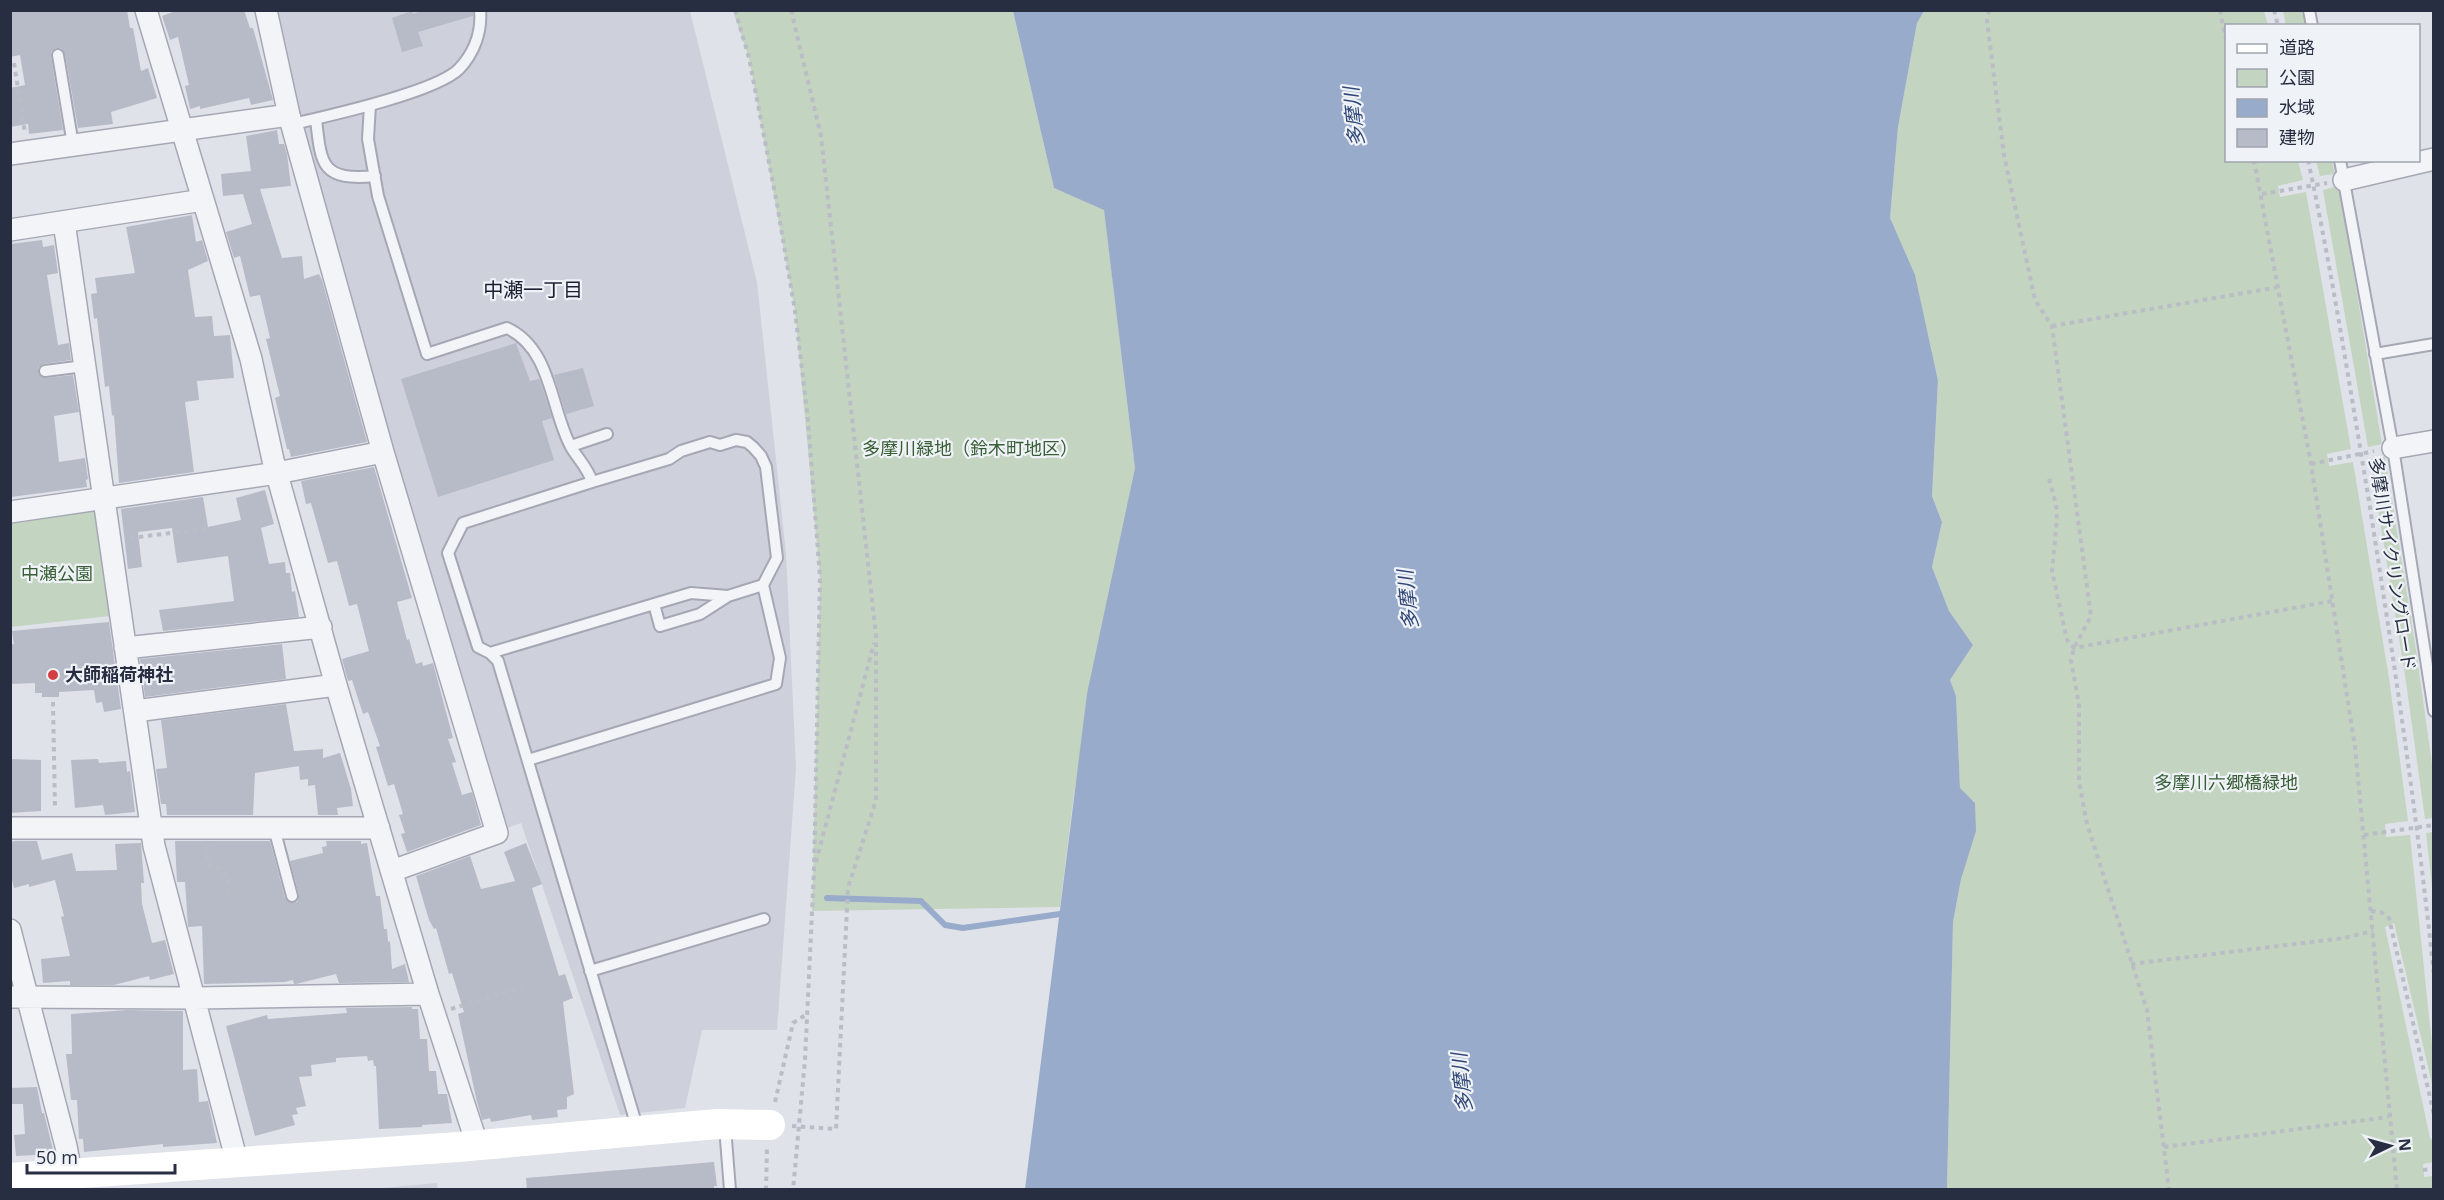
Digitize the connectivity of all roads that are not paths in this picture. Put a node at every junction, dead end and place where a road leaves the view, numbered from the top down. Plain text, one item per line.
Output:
1 (146, 10) edge
2 (266, 10) edge
3 (480, 10) edge
4 (58, 56) dead end
5 (370, 105) junction
6 (316, 119) junction
7 (291, 120) junction
8 (182, 129) junction
9 (73, 145) junction
10 (19, 152) edge
11 (2408, 162) edge
12 (2342, 170) edge
13 (375, 176) junction
14 (203, 200) junction
15 (64, 222) junction
16 (10, 230) edge
17 (2433, 344) edge
18 (2375, 354) junction
19 (84, 366) junction
20 (45, 371) dead end
21 (607, 434) dead end
22 (2433, 441) edge
23 (571, 446) junction
24 (2393, 448) junction
25 (384, 452) junction
26 (277, 474) junction
27 (592, 482) junction
28 (103, 500) junction
29 (10, 512) edge
30 (762, 585) junction
31 (728, 596) junction
32 (654, 604) junction
33 (321, 627) junction
34 (125, 648) junction
35 (490, 653) junction
36 (336, 685) junction
37 (135, 711) junction
38 (2433, 711) edge
39 (528, 760) junction
40 (151, 827) junction
41 (10, 828) edge
42 (274, 828) junction
43 (379, 828) junction
44 (392, 871) junction
45 (292, 896) dead end
46 (764, 919) dead end
47 (10, 930) edge
48 (590, 970) junction
49 (19, 997) edge
50 (195, 998) junction
51 (431, 1004) junction
52 (724, 1124) junction
53 (638, 1131) junction
54 (767, 1131) road end
55 (477, 1144) junction
56 (237, 1162) junction
57 (10, 1178) edge
58 (73, 1182) edge
59 (730, 1190) edge

1 - 8 street
2 - 7 street
3 - 5 lane
4 - 9 lane
5 - 6 lane
5 - 13 lane
6 - 7 lane
6 - 13 lane
7 - 8 street
7 - 25 street
8 - 9 street
8 - 14 street
9 - 10 street
11 - 12 street
12 - 18 lane
13 - 23 lane
14 - 15 street
14 - 26 street
15 - 16 street
15 - 19 street
17 - 18 lane
18 - 24 lane
19 - 20 lane
19 - 28 street
21 - 23 lane
22 - 24 street
23 - 27 lane
24 - 38 lane
25 - 26 street
25 - 44 street
26 - 28 street
26 - 33 street
27 - 30 lane
27 - 35 lane
28 - 29 street
28 - 34 street
30 - 31 lane
30 - 39 lane
31 - 32 lane
31 - 32 lane
32 - 35 lane
33 - 34 street
33 - 36 street
34 - 37 street
35 - 39 lane
36 - 37 street
36 - 43 street
37 - 40 street
39 - 48 lane
40 - 41 street
40 - 42 street
40 - 50 street
42 - 43 street
42 - 45 lane
43 - 44 street
44 - 51 street
46 - 48 lane
47 - 49 street
48 - 53 lane
49 - 50 street
49 - 58 street
50 - 51 street
50 - 56 street
51 - 55 street
52 - 53 street
52 - 54 street
52 - 59 lane
53 - 55 street
55 - 56 street
56 - 58 street
57 - 58 street

